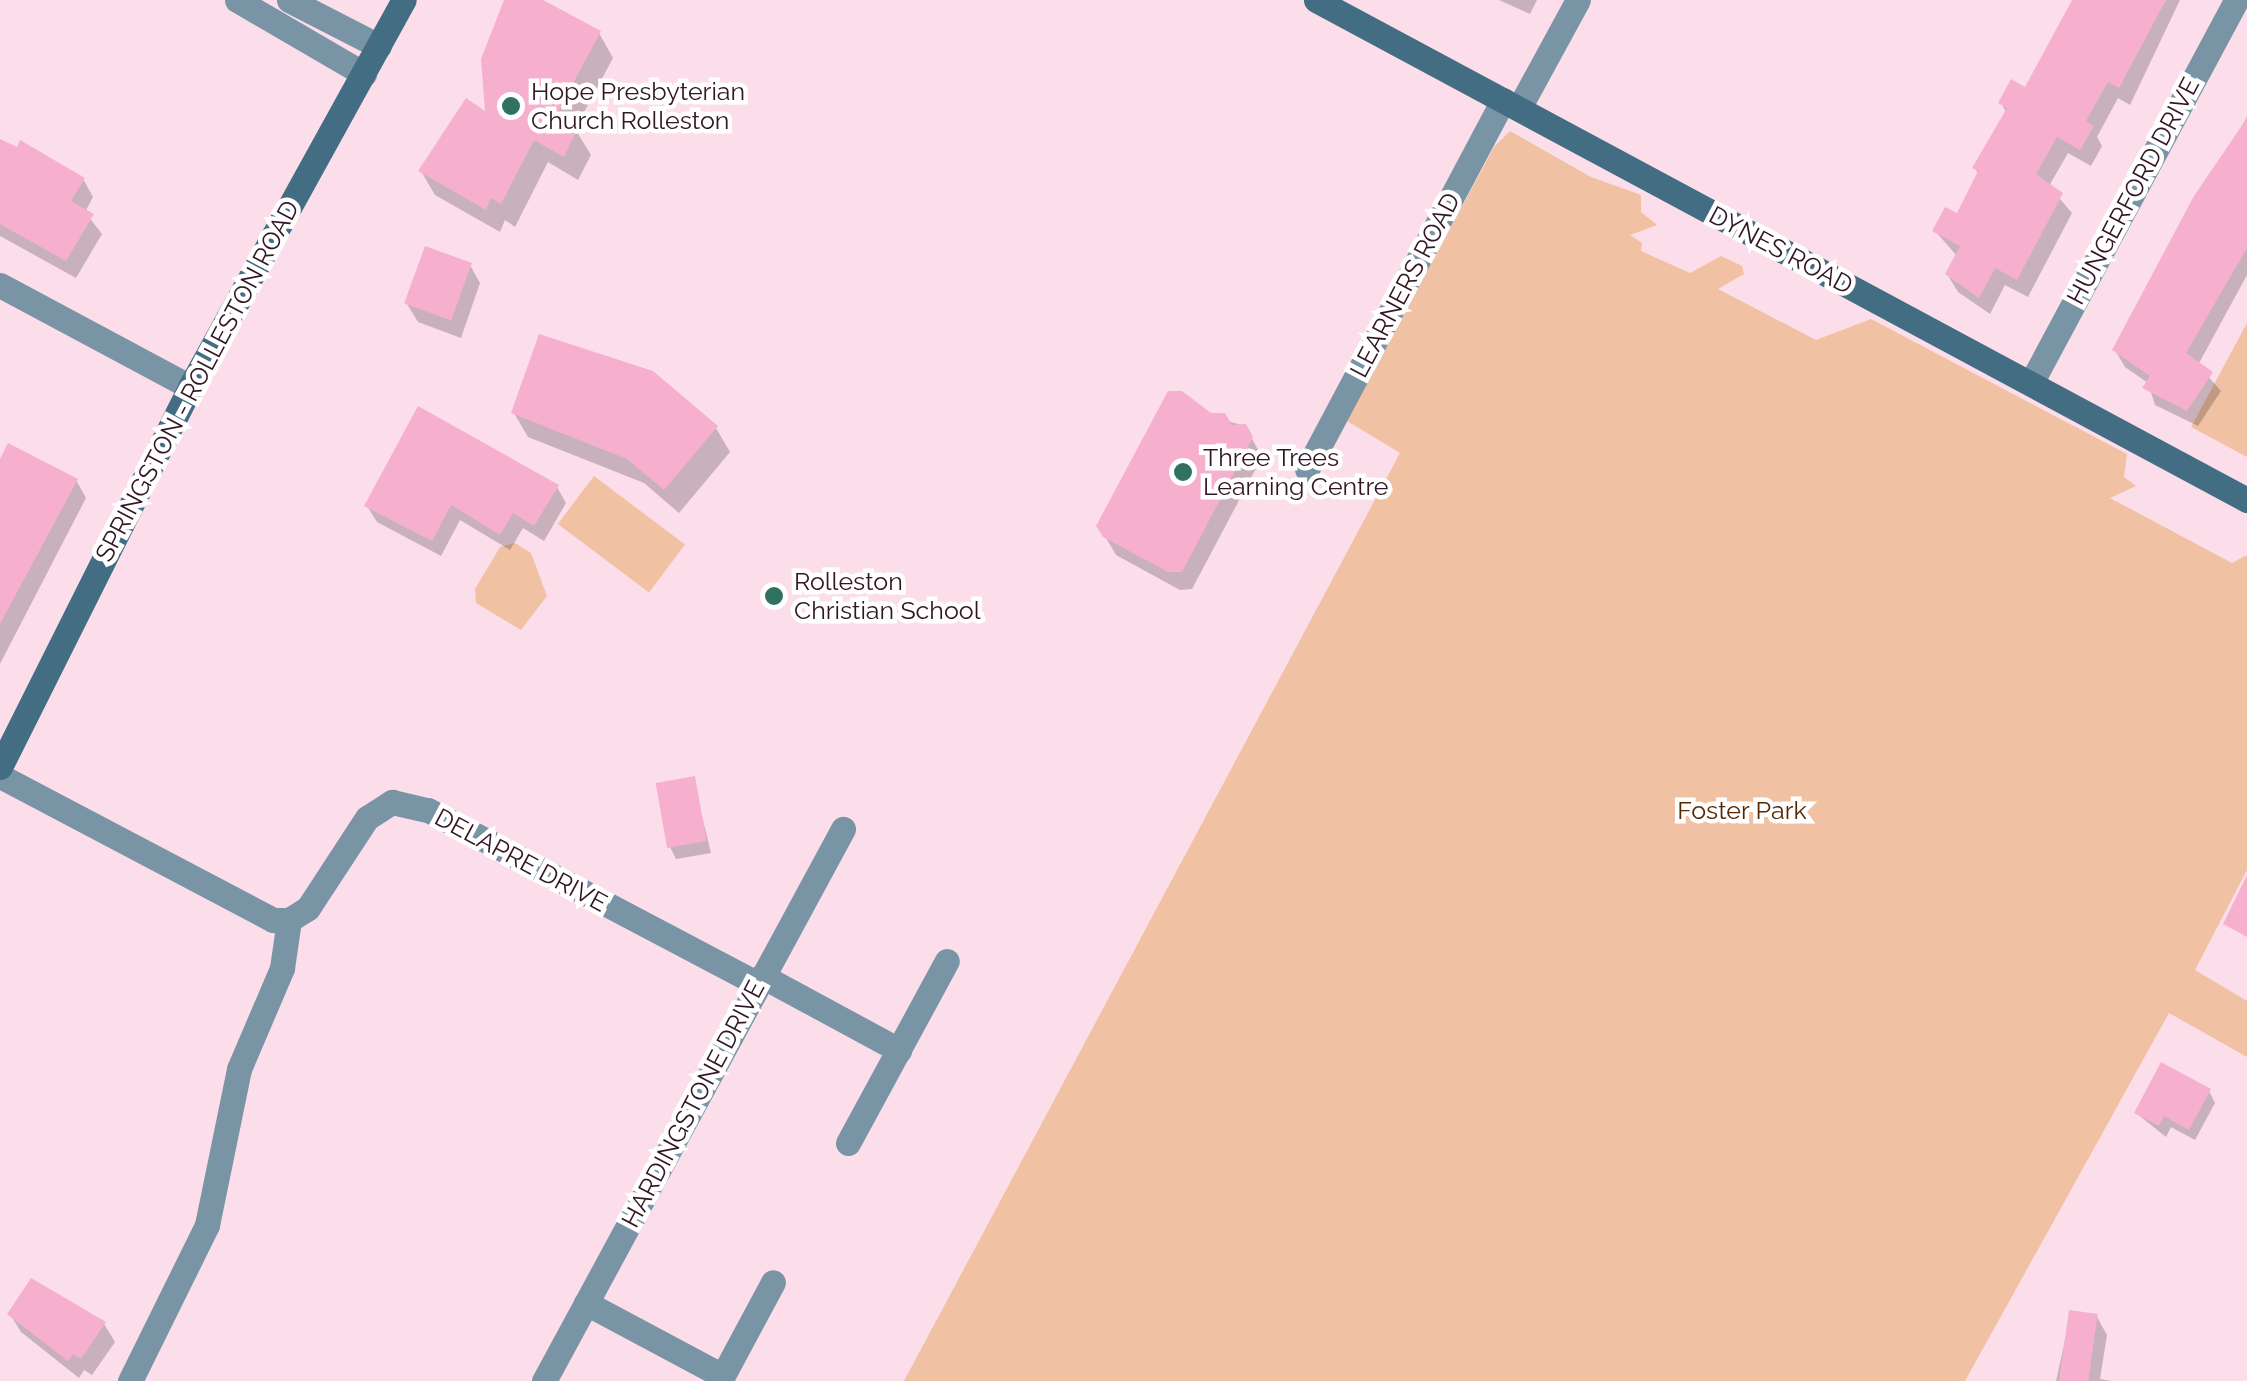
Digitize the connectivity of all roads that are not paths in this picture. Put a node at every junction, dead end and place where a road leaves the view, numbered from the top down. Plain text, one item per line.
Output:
1 (237, 0) edge
2 (289, 0) edge
3 (404, 0) edge
4 (1316, 0) edge
5 (1578, 0) edge
6 (2236, 0) edge
7 (379, 46) junction
8 (364, 74) junction
9 (1511, 104) junction
10 (0, 285) edge
11 (2031, 383) junction
12 (190, 387) junction
13 (1307, 470) dead end
14 (2247, 500) edge
15 (0, 767) edge
16 (0, 776) edge
17 (843, 828) dead end
18 (289, 920) junction
19 (948, 961) dead end
20 (760, 980) junction
21 (899, 1050) junction
22 (848, 1143) dead end
23 (773, 1282) dead end
24 (586, 1303) junction
25 (721, 1379) edge
26 (130, 1381) edge
27 (544, 1381) edge

1 - 8 street
2 - 7 street
3 - 7 street, SPRINGSTON - ROLLESTON ROAD
4 - 9 street, DYNES ROAD
5 - 9 street, LEARNERS ROAD
6 - 11 street, HUNGERFORD DRIVE
7 - 8 street, SPRINGSTON - ROLLESTON ROAD
8 - 12 street, SPRINGSTON - ROLLESTON ROAD
9 - 11 street, DYNES ROAD
9 - 13 street, LEARNERS ROAD
10 - 12 street
11 - 14 street, DYNES ROAD
12 - 15 street, SPRINGSTON - ROLLESTON ROAD
16 - 18 street
17 - 20 street, HARDINGSTONE DRIVE
18 - 20 street, DELAPRE DRIVE
18 - 26 street
19 - 21 street
20 - 21 street, DELAPRE DRIVE
20 - 24 street, HARDINGSTONE DRIVE
21 - 22 street
23 - 25 street
24 - 25 street
24 - 27 street, HARDINGSTONE DRIVE

